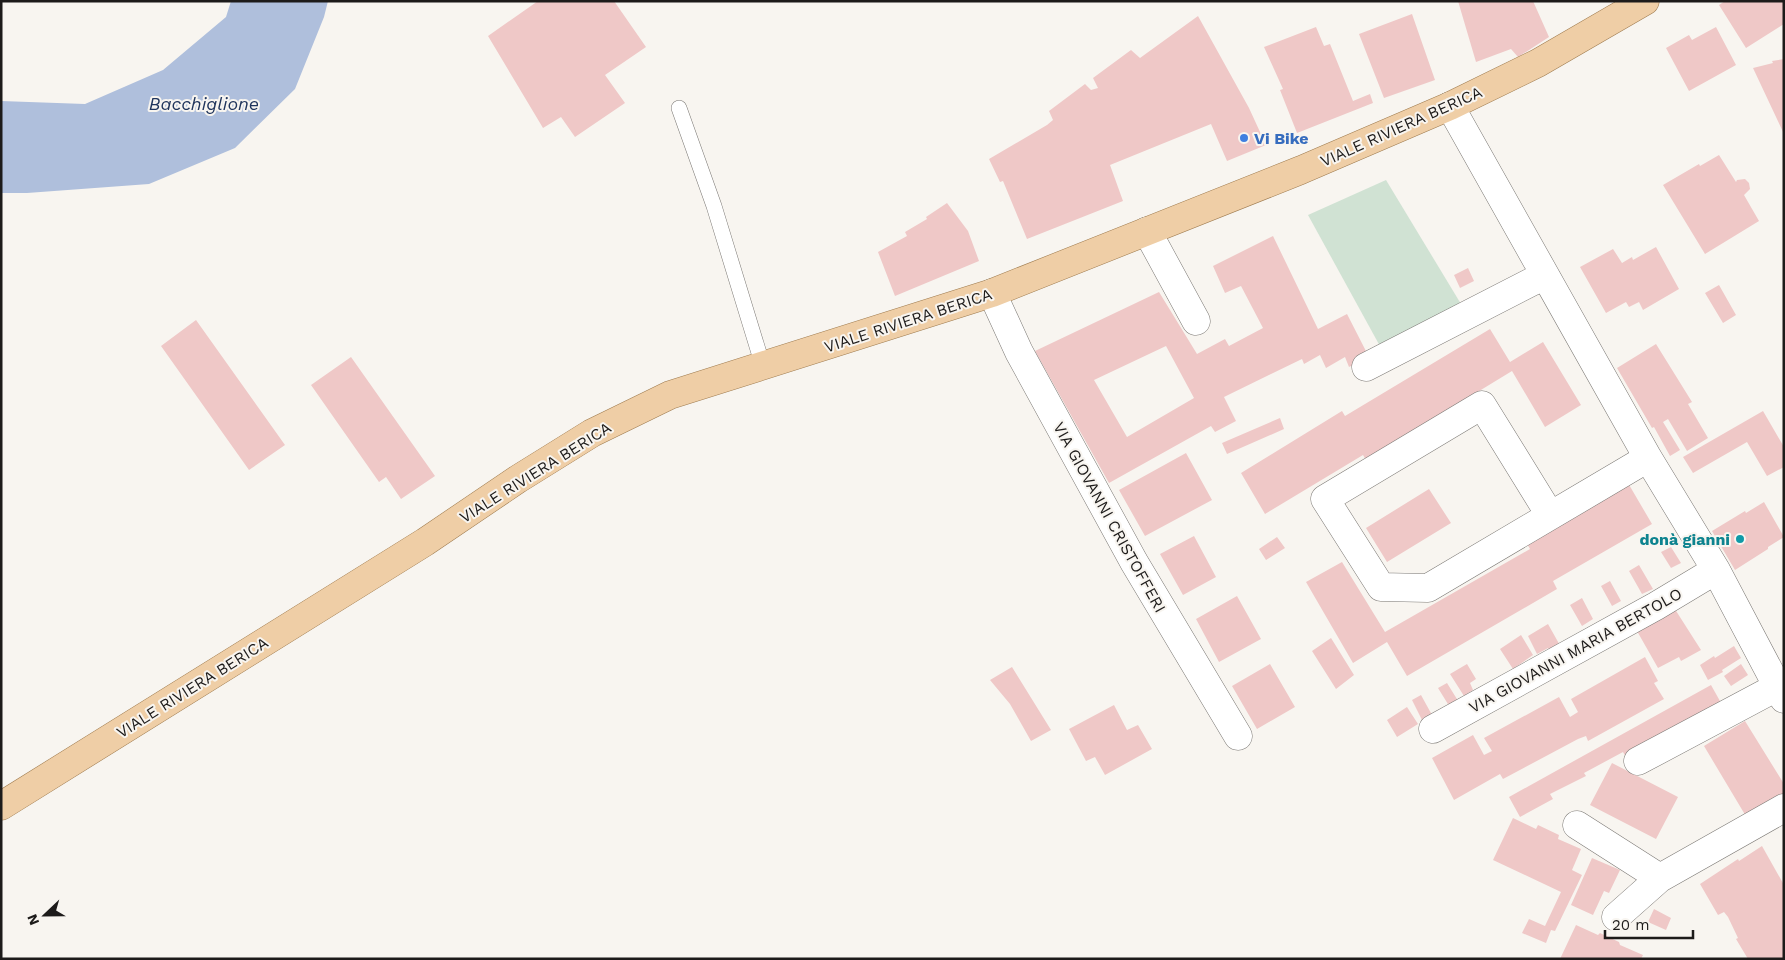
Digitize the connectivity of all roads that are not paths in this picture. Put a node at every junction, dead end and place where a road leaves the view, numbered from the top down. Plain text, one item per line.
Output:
1 (1645, 1) edge
2 (1450, 106) junction
3 (679, 108) dead end
4 (1147, 231) junction
5 (1545, 275) junction
6 (992, 293) junction
7 (1196, 321) dead end
8 (763, 366) junction
9 (1366, 367) dead end
10 (1648, 458) junction
11 (1550, 515) junction
12 (1716, 570) junction
13 (1780, 693) edge
14 (1432, 729) dead end
15 (1238, 736) dead end
16 (1638, 761) dead end
17 (1, 806) edge
18 (1784, 808) edge
19 (1577, 825) dead end
20 (1660, 878) junction
21 (1616, 917) dead end

1 - 2 main road, VIALE RIVIERA BERICA
2 - 4 main road, VIALE RIVIERA BERICA
2 - 5 street
3 - 8 lane
4 - 6 main road, VIALE RIVIERA BERICA
4 - 7 street
5 - 9 street
5 - 10 street
6 - 8 main road, VIALE RIVIERA BERICA
6 - 15 street, VIA GIOVANNI CRISTOFFERI
8 - 17 main road, VIALE RIVIERA BERICA
10 - 11 street
10 - 12 street
11 - 11 street
12 - 13 street
12 - 14 street, VIA GIOVANNI MARIA BERTOLO
13 - 16 street
18 - 20 street
19 - 20 street
20 - 21 street

